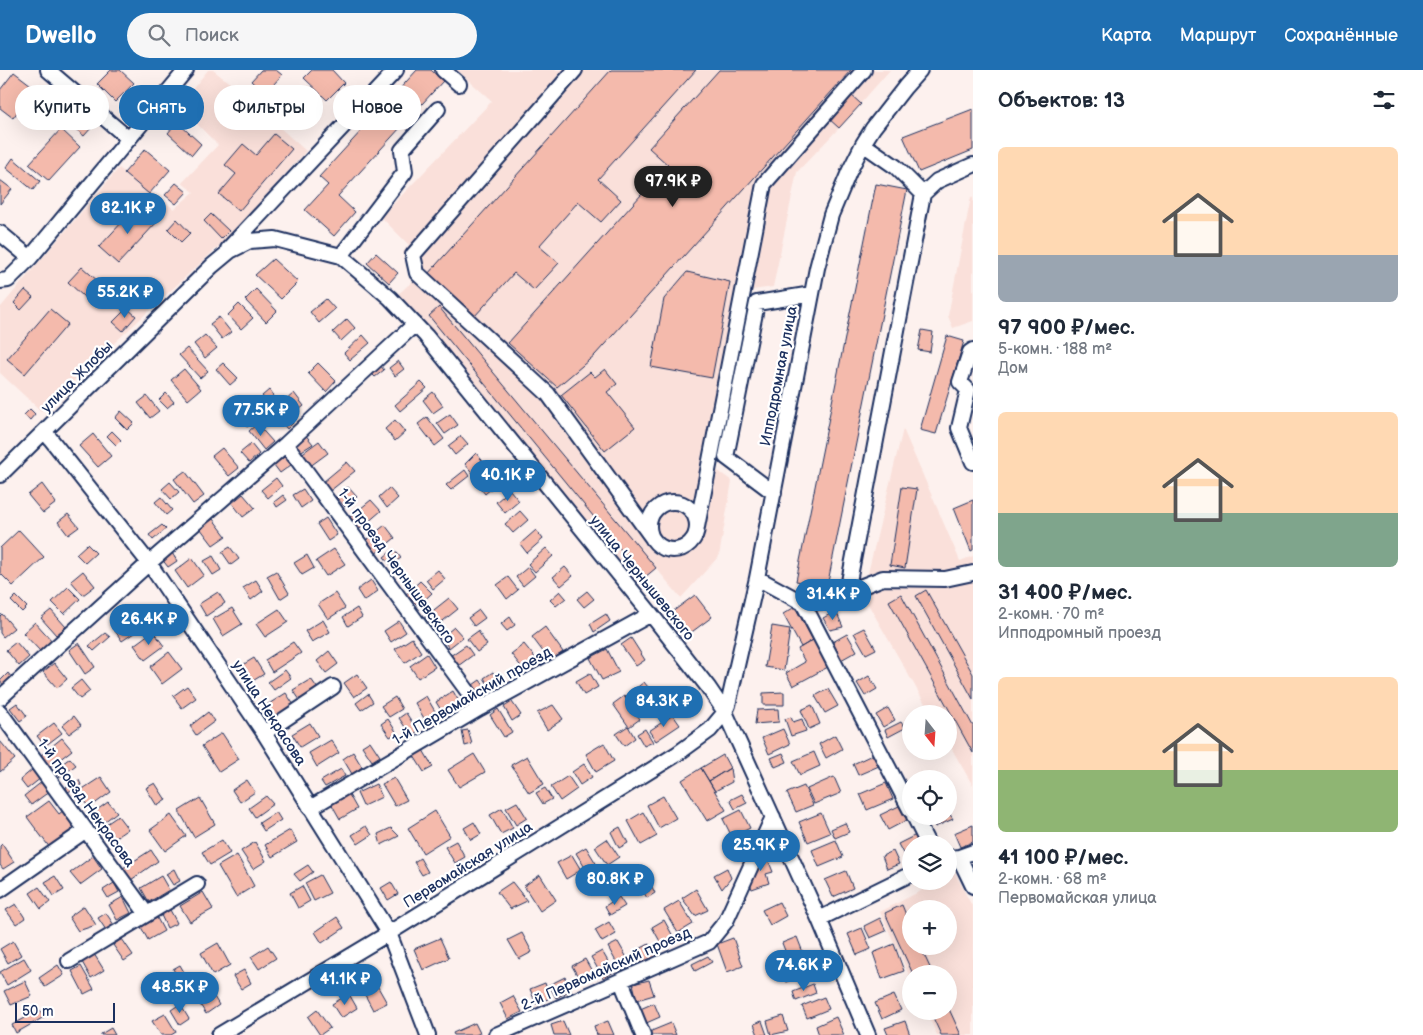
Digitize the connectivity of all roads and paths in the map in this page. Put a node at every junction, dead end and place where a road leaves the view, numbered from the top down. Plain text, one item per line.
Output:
1 (48, 70) edge
2 (186, 70) edge
3 (396, 70) edge
4 (442, 70) edge
5 (576, 70) edge
6 (864, 70) edge
7 (920, 70) edge
8 (459, 84) dead end
9 (438, 109) dead end
10 (129, 139) junction
11 (864, 144) junction
12 (973, 166) edge
13 (924, 194) junction
14 (0, 234) edge
15 (275, 239) joint
16 (341, 256) junction
17 (30, 258) junction
18 (212, 266) junction
19 (0, 281) edge
20 (812, 294) junction
21 (415, 324) junction
22 (973, 350) edge
23 (45, 432) junction
24 (286, 444) junction
25 (973, 462) edge
26 (0, 475) edge
27 (774, 493) junction
28 (696, 527) junction
29 (653, 539) junction
30 (148, 563) junction
31 (973, 573) edge
32 (757, 578) junction
33 (847, 592) junction
34 (803, 602) junction
35 (651, 614) junction
36 (333, 687) dead end
37 (0, 698) edge
38 (480, 708) junction
39 (0, 712) edge
40 (725, 712) junction
41 (264, 733) junction
42 (902, 794) edge
43 (310, 808) junction
44 (773, 817) junction
45 (86, 830) junction
46 (973, 852) edge
47 (957, 857) edge
48 (957, 862) edge
49 (902, 878) edge
50 (197, 884) dead end
51 (973, 886) edge
52 (0, 890) edge
53 (146, 913) junction
54 (819, 919) junction
55 (389, 934) junction
56 (69, 961) dead end
57 (622, 981) junction
58 (219, 1035) edge
59 (428, 1035) edge
60 (496, 1035) edge
61 (643, 1035) edge
62 (868, 1035) edge

1 - 10 street
2 - 10 street
3 - 18 street
4 - 8 street
5 - 29 street
6 - 28 street
7 - 11 street, Ипподромная улица
9 - 16 street
10 - 17 street
11 - 13 street
11 - 20 street, Ипподромная улица
12 - 13 street
13 - 33 street
14 - 17 street
15 - 16 street, улица Чернышевского
15 - 18 street, улица Жлобы
16 - 21 street, улица Чернышевского
17 - 19 street
18 - 23 street, улица Жлобы
20 - 27 street, Ипподромная улица
20 - 27 street
21 - 24 street
21 - 35 street, улица Чернышевского
22 - 25 street
23 - 26 street, улица Жлобы
23 - 30 street, улица Некрасова
24 - 30 street
24 - 38 street, 1-й проезд Чернышевского
27 - 32 street, Ипподромная улица
28 - 29 street
28 - 29 street
30 - 37 street
30 - 41 street, улица Некрасова
31 - 33 street
32 - 34 street
32 - 40 street, Ипподромная улица
33 - 34 street
34 - 42 street
35 - 38 street, 1-й Первомайский проезд
35 - 40 street, улица Чернышевского
36 - 41 street
38 - 43 street, 1-й Первомайский проезд
39 - 45 street, 1-й проезд Некрасова
40 - 44 street, улица Чернышевского
40 - 55 street, Первомайская улица
41 - 43 street, улица Некрасова
43 - 55 street, улица Некрасова
44 - 54 street, улица Чернышевского
44 - 57 street, 2-й Первомайский проезд
45 - 52 street
45 - 53 street, 1-й проезд Некрасова
46 - 47 street
48 - 51 street
49 - 54 street
50 - 53 street
53 - 56 street
54 - 62 street, улица Чернышевского
55 - 58 street, Первомайская улица
55 - 59 street, улица Некрасова
57 - 60 street, 2-й Первомайский проезд
57 - 61 street

